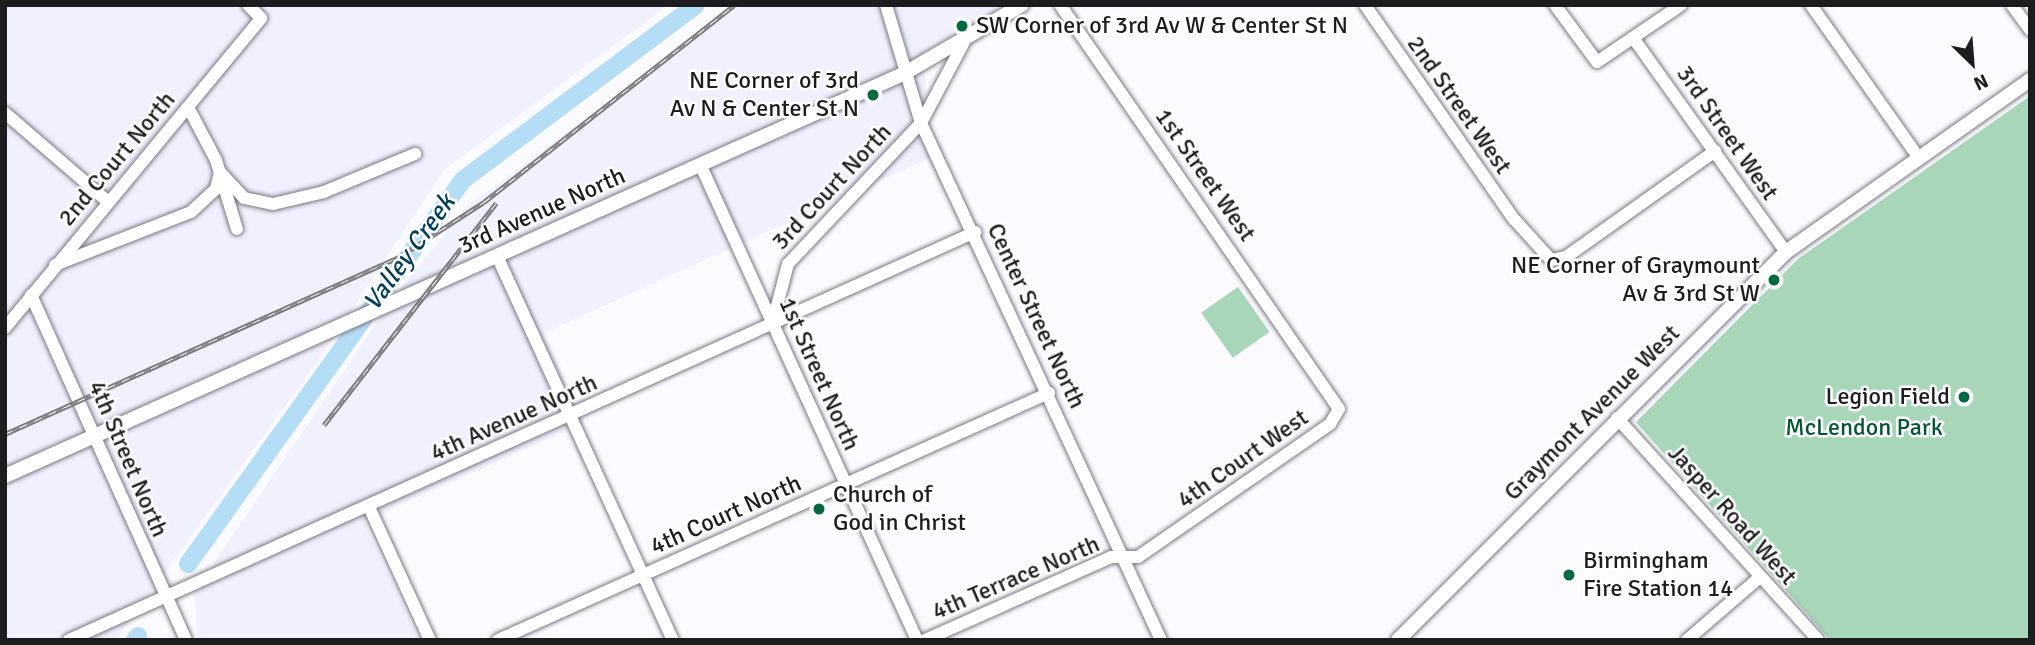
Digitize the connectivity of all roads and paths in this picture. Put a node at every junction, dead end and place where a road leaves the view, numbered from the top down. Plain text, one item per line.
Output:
1 (248, 5) edge
2 (886, 5) edge
3 (1022, 5) edge
4 (1060, 5) edge
5 (1365, 5) edge
6 (1555, 5) edge
7 (1681, 5) edge
8 (1811, 5) edge
9 (2012, 5) edge
10 (2030, 30) edge
11 (1634, 39) junction
12 (964, 41) junction
13 (905, 73) junction
14 (2030, 80) edge
15 (188, 107) junction
16 (5, 113) edge
17 (921, 123) junction
18 (1714, 151) junction
19 (415, 154) dead end
20 (1919, 158) junction
21 (700, 164) junction
22 (220, 172) junction
23 (108, 202) junction
24 (237, 229) dead end
25 (975, 232) junction
26 (1786, 252) junction
27 (498, 256) junction
28 (55, 265) junction
29 (31, 295) junction
30 (773, 325) junction
31 (5, 328) edge
32 (1316, 370) joint
33 (1049, 393) junction
34 (570, 416) junction
35 (1617, 418) junction
36 (94, 437) junction
37 (5, 476) edge
38 (845, 484) junction
39 (369, 507) junction
40 (1124, 559) junction
41 (643, 575) junction
42 (1760, 577) junction
43 (164, 596) junction
44 (1400, 639) edge
45 (69, 640) edge
46 (186, 640) edge
47 (430, 640) edge
48 (498, 640) edge
49 (673, 640) edge
50 (916, 640) edge
51 (925, 640) edge
52 (1161, 640) edge
53 (1687, 640) edge
54 (1818, 640) edge

1 - 15 street, 2nd Court North
2 - 13 street, Center Street North
3 - 12 main road, 3rd Avenue North
4 - 32 street, 1st Street West
5 - 18 street, 2nd Street West
6 - 11 street
7 - 11 street
8 - 20 street
9 - 10 street
11 - 18 street, 3rd Street West
12 - 13 main road, 3rd Avenue North
12 - 17 street, 3rd Court North
13 - 17 street, Center Street North
13 - 21 main road, 3rd Avenue North
14 - 20 main road, Graymont Avenue West
15 - 22 street
15 - 23 street, 2nd Court North
16 - 23 street
17 - 25 street, Center Street North
17 - 30 street, 3rd Court North
18 - 26 street, 3rd Street West
19 - 22 street
20 - 26 main road, Graymont Avenue West
21 - 27 main road, 3rd Avenue North
21 - 30 street, 1st Street North
22 - 24 street
22 - 28 street
23 - 28 street, 2nd Court North
25 - 30 street, 4th Avenue North
25 - 33 street, Center Street North
26 - 35 main road, Graymont Avenue West
27 - 34 street
27 - 36 main road, 3rd Avenue North
28 - 29 street, 2nd Court North
29 - 31 street, 2nd Court North
29 - 36 street, 4th Street North
30 - 34 street, 4th Avenue North
30 - 38 street, 1st Street North
32 - 40 street, 4th Court West
33 - 38 street, 4th Court North
33 - 40 street, Center Street North
34 - 39 street, 4th Avenue North
34 - 41 street
35 - 42 street, Jasper Road West
35 - 44 main road, Graymont Avenue West
36 - 37 main road, 3rd Avenue North
36 - 43 street, 4th Street North
38 - 41 street, 4th Court North
38 - 50 street, 1st Street North
39 - 43 street, 4th Avenue North
39 - 47 street
40 - 51 street, 4th Terrace North
40 - 52 street, Center Street North
41 - 48 street, 4th Court North
41 - 49 street
42 - 53 street
42 - 54 street, Jasper Road West
43 - 45 street, 4th Avenue North
43 - 46 street, 4th Street North

